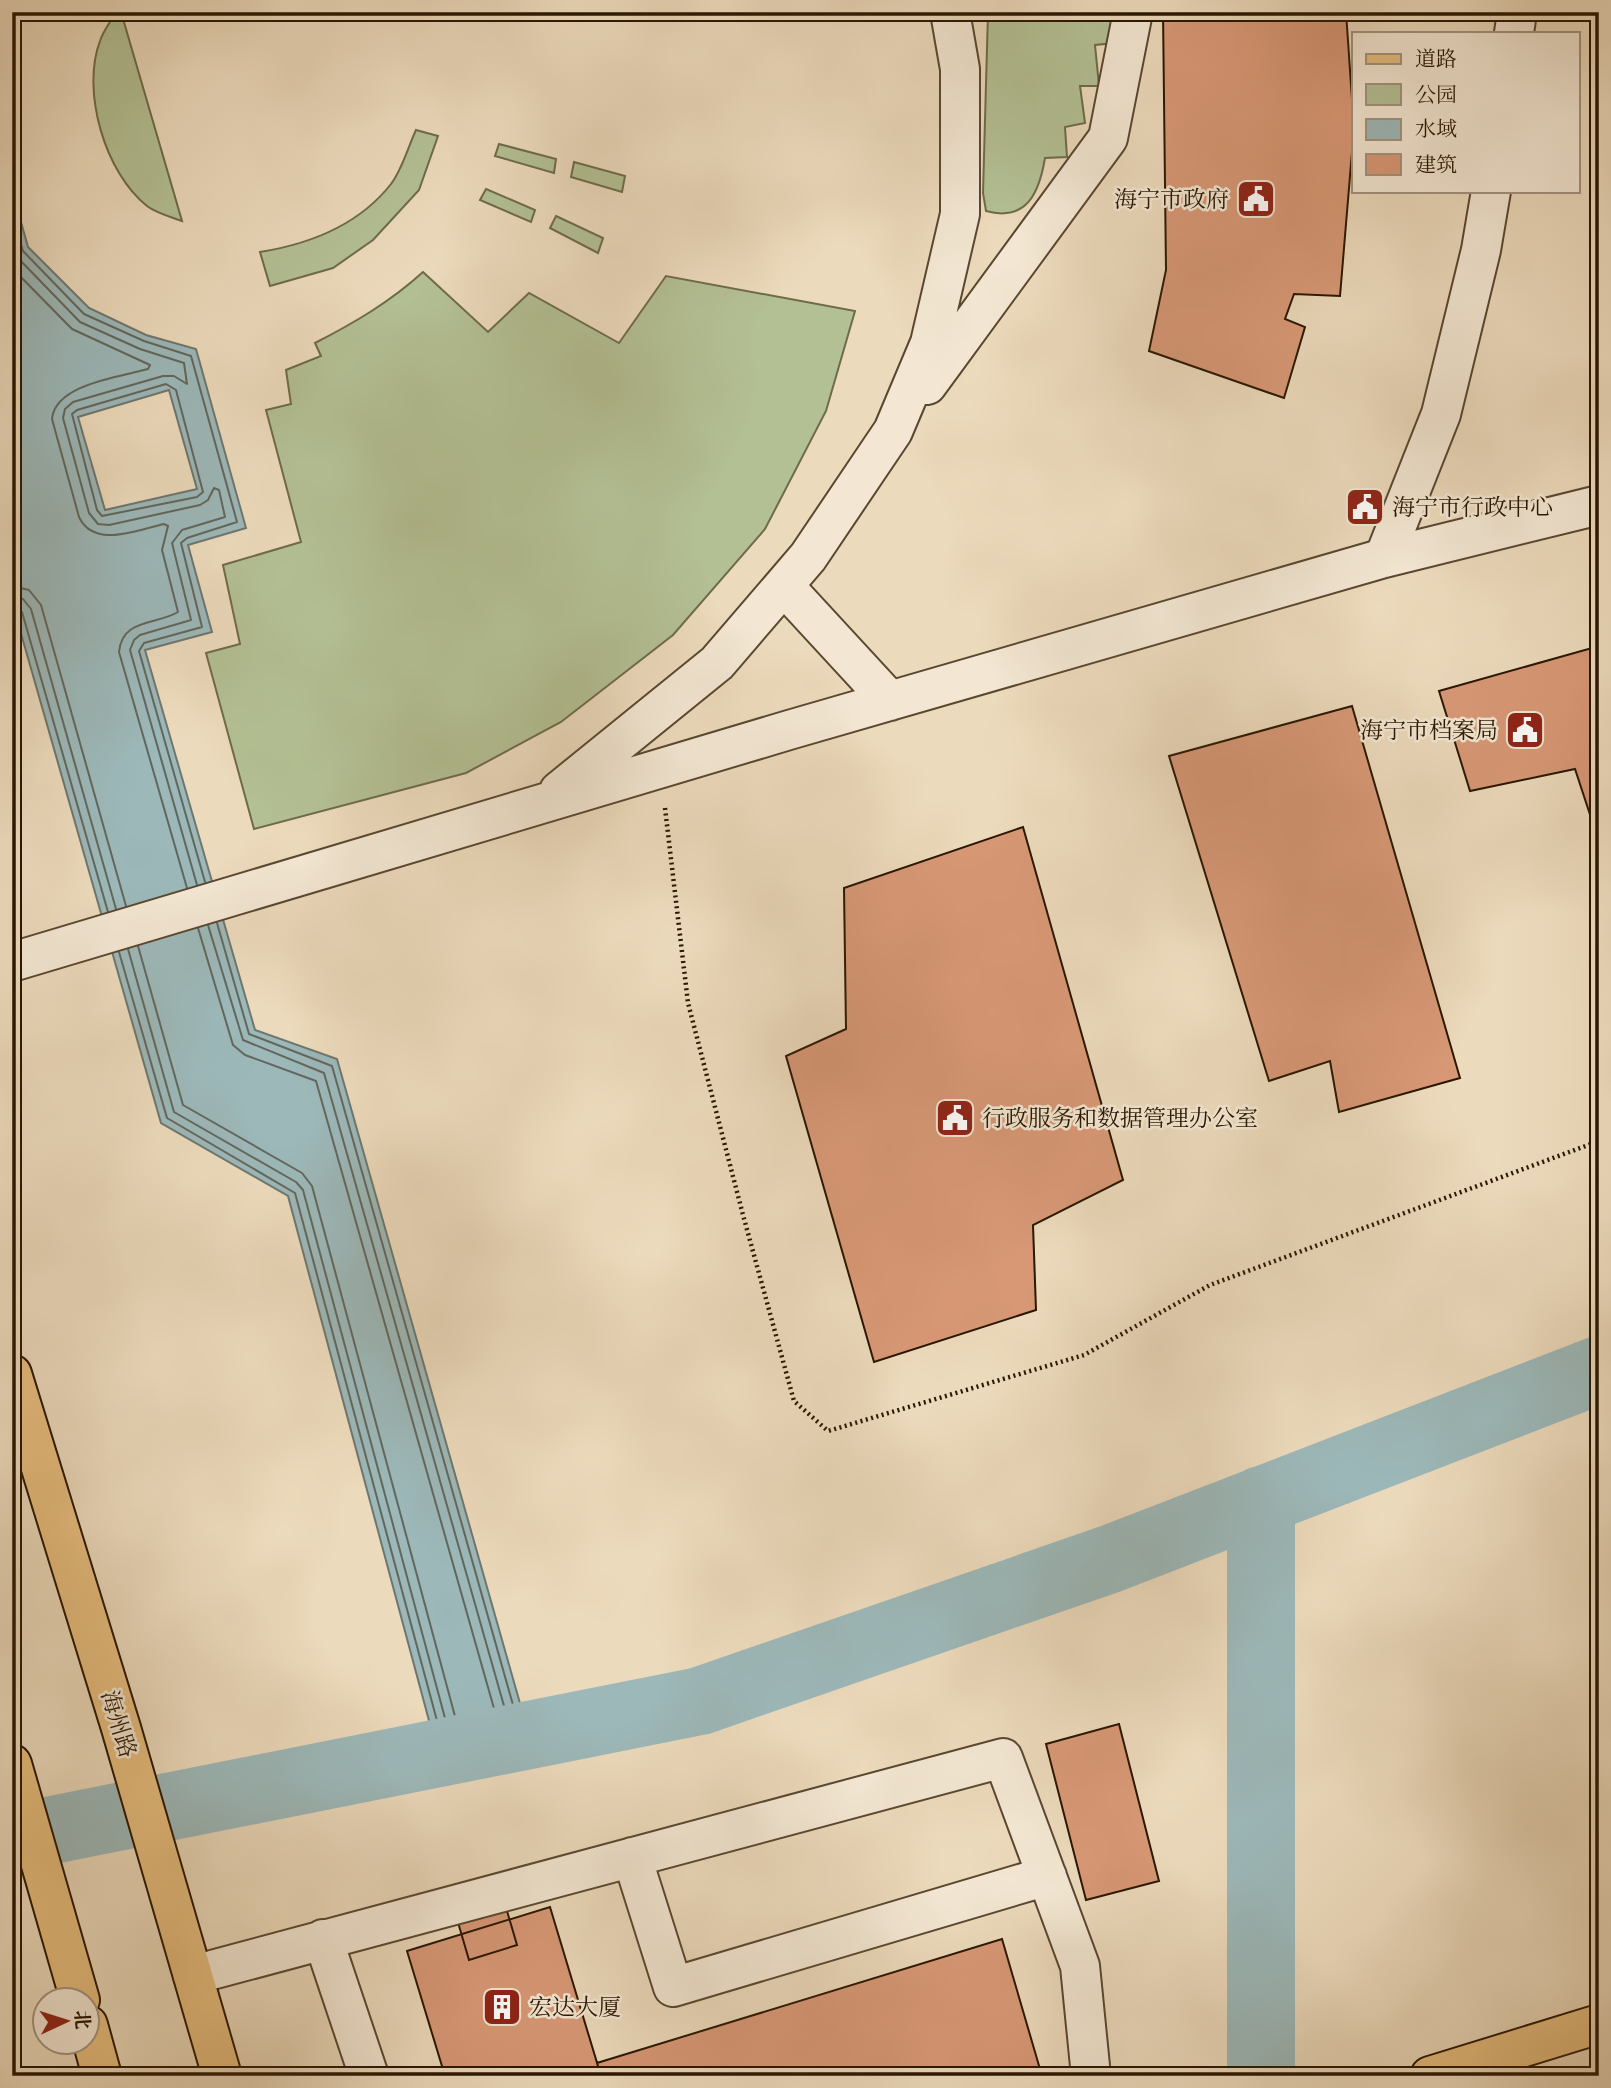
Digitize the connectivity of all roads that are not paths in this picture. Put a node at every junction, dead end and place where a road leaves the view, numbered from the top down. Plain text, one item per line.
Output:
1 (950, 12) edge
2 (1133, 12) edge
3 (1517, 12) edge
4 (1514, 32) edge
5 (1491, 192) edge
6 (893, 431) junction
7 (1599, 505) edge
8 (1384, 558) junction
9 (783, 586) junction
10 (890, 701) junction
11 (544, 803) junction
12 (20, 960) edge
13 (12, 1374) edge
14 (12, 1764) edge
15 (632, 1857) junction
16 (1047, 1876) junction
17 (323, 1939) junction
18 (193, 1975) junction
19 (76, 1986) edge
20 (1599, 2024) edge
21 (97, 2056) edge
22 (102, 2076) edge
23 (222, 2076) edge
24 (369, 2076) edge
25 (1091, 2076) edge
26 (1430, 2076) edge

1 - 6 street
2 - 6 street
3 - 4 street
5 - 8 street
6 - 9 street
7 - 8 street
8 - 10 street
9 - 10 street
9 - 11 street
10 - 11 street
11 - 12 street
13 - 18 main road, 海州路
14 - 19 main road
15 - 16 street
15 - 16 street
15 - 17 street
16 - 25 street
17 - 18 street
17 - 24 street
18 - 23 main road, 海州路
20 - 26 main road
21 - 22 main road

